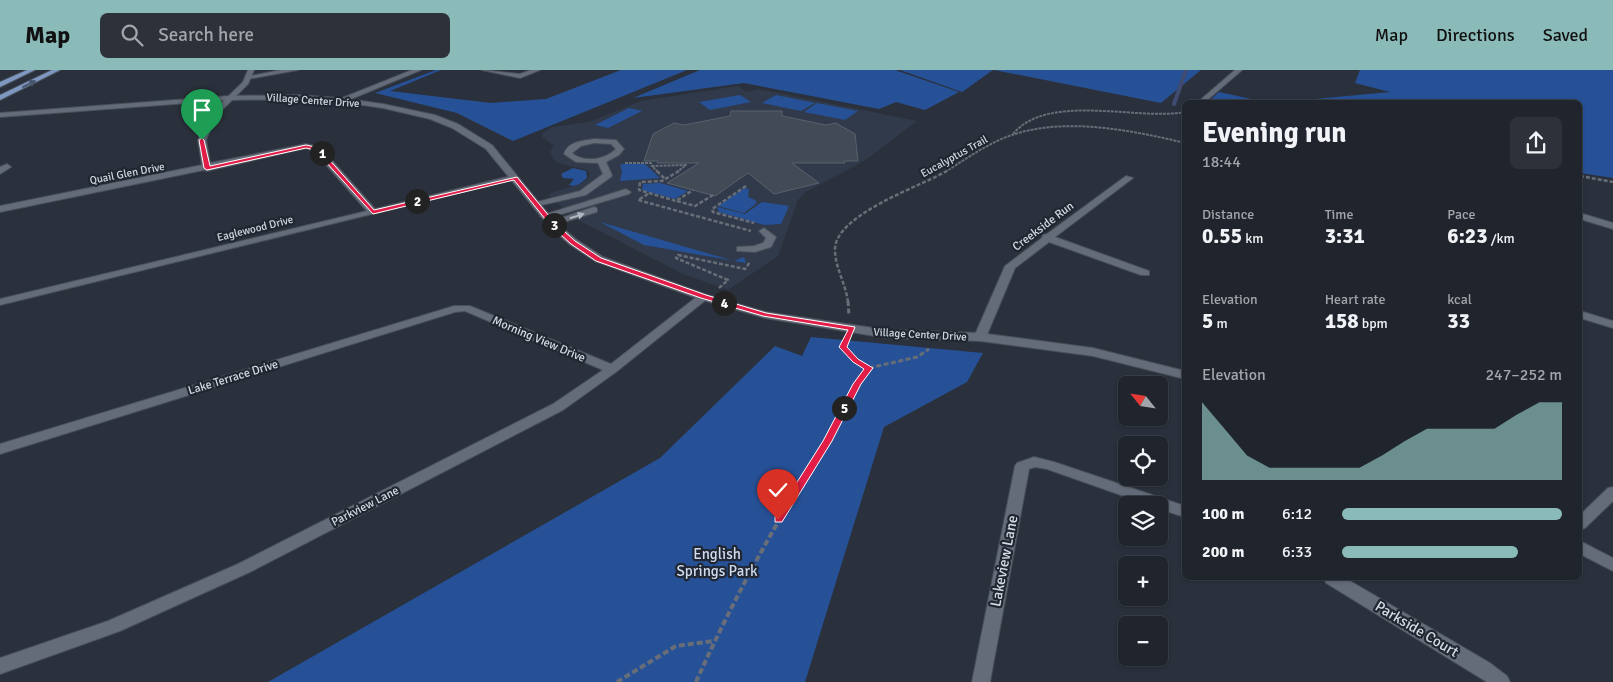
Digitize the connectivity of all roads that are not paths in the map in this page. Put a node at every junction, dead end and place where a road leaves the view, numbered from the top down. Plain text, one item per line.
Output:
1 (32, 70) edge
2 (57, 70) edge
3 (296, 70) edge
4 (418, 70) edge
5 (485, 70) edge
6 (537, 70) edge
7 (1239, 70) edge
8 (250, 74) edge
9 (0, 85) edge
10 (0, 98) edge
11 (229, 98) junction
12 (340, 100) junction
13 (1203, 100) edge
14 (0, 115) edge
15 (597, 160) junction
16 (207, 168) junction
17 (515, 178) junction
18 (1129, 178) dead end
19 (626, 192) dead end
20 (535, 204) junction
21 (0, 209) edge
22 (373, 212) junction
23 (1582, 217) edge
24 (548, 220) junction
25 (1613, 226) edge
26 (761, 232) road end
27 (1046, 237) junction
28 (741, 249) dead end
29 (1146, 274) dead end
30 (703, 296) junction
31 (0, 302) edge
32 (466, 308) joint
33 (1582, 315) edge
34 (1613, 325) edge
35 (980, 337) junction
36 (612, 370) junction
37 (1182, 374) edge
38 (0, 449) edge
39 (1613, 492) edge
40 (1182, 511) edge
41 (1582, 522) edge
42 (1582, 548) edge
43 (1613, 565) edge
44 (1335, 580) edge
45 (0, 666) edge
46 (981, 682) edge
47 (1501, 682) edge

1 - 9 main road
10 -> 2 main road
3 - 8 street
4 - 12 street
5 - 6 street
7 - 13 street
8 - 11 street
11 - 12 street, Village Center Drive
11 - 14 street, Village Center Drive
11 - 16 street
12 - 17 street, Village Center Drive
15 - 15 street
15 - 20 street
16 - 21 street, Quail Glen Drive
16 - 22 street, Quail Glen Drive
17 - 20 street, Village Center Drive
17 - 22 street, Eaglewood Drive
18 - 27 street, Creekside Run
19 - 24 street
20 - 24 street, Village Center Drive
22 - 31 street, Eaglewood Drive
23 - 25 street
24 - 30 street, Village Center Drive
26 - 28 street
27 - 29 street
27 - 35 street, Creekside Run
30 - 35 street, Village Center Drive
30 - 36 street, Parkview Lane
32 - 36 street, Morning View Drive
32 - 38 street, Lake Terrace Drive
33 - 34 street
35 - 37 street, Village Center Drive
36 - 45 street, Parkview Lane
39 - 41 street
40 - 46 street, Lakeview Lane
42 - 43 street
44 - 47 street, Parkside Court

